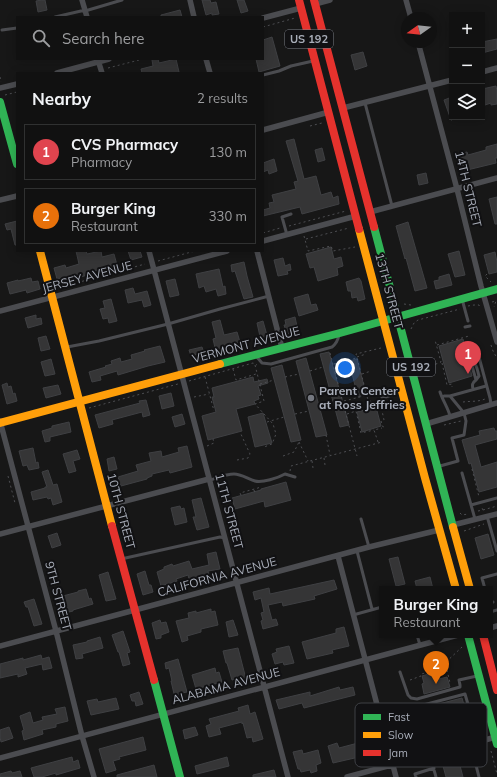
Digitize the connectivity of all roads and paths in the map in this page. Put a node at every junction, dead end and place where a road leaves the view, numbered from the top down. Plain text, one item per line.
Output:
1 (82, 0) edge
2 (122, 0) edge
3 (190, 0) edge
4 (330, 0) edge
5 (406, 0) edge
6 (312, 1) edge
7 (300, 4) edge
8 (85, 11) junction
9 (409, 12) edge
10 (58, 16) edge
11 (87, 16) edge
12 (194, 16) edge
13 (264, 18) edge
14 (321, 27) junction
15 (16, 28) edge
16 (2, 30) dead end
17 (420, 48) edge
18 (98, 60) edge
19 (140, 60) edge
20 (206, 60) edge
21 (315, 60) junction
22 (497, 68) edge
23 (485, 71) edge
24 (60, 72) edge
25 (101, 72) edge
26 (210, 72) edge
27 (264, 75) edge
28 (449, 81) edge
29 (16, 84) edge
30 (430, 86) junction
31 (0, 88) edge
32 (323, 90) junction
33 (16, 92) edge
34 (3, 99) edge
35 (365, 103) junction
36 (343, 108) junction
37 (329, 112) junction
38 (324, 122) dead end
39 (310, 126) dead end
40 (348, 129) junction
41 (264, 130) edge
42 (14, 142) edge
43 (16, 157) edge
44 (497, 178) edge
45 (457, 189) junction
46 (16, 196) edge
47 (0, 200) edge
48 (392, 206) junction
49 (370, 212) junction
50 (291, 214) dead end
51 (353, 218) junction
52 (284, 227) junction
53 (264, 233) edge
54 (287, 235) junction
55 (304, 236) dead end
56 (305, 239) junction
57 (264, 241) edge
58 (357, 246) dead end
59 (40, 252) edge
60 (149, 252) edge
61 (191, 252) edge
62 (223, 252) edge
63 (257, 252) edge
64 (152, 262) junction
65 (154, 270) junction
66 (56, 288) dead end
67 (497, 290) edge
68 (483, 293) junction
69 (268, 296) junction
70 (52, 298) junction
71 (462, 299) junction
72 (402, 303) dead end
73 (415, 305) dead end
74 (0, 311) edge
75 (398, 317) junction
76 (384, 320) junction
77 (468, 320) dead end
78 (168, 324) junction
79 (470, 326) dead end
80 (464, 327) dead end
81 (340, 333) junction
82 (469, 336) dead end
83 (435, 340) dead end
84 (497, 342) edge
85 (437, 345) junction
86 (66, 347) junction
87 (383, 347) dead end
88 (282, 348) junction
89 (330, 351) dead end
90 (366, 354) dead end
91 (254, 355) junction
92 (357, 357) junction
93 (441, 362) junction
94 (254, 364) junction
95 (333, 364) junction
96 (261, 367) dead end
97 (323, 367) dead end
98 (232, 369) junction
99 (310, 370) dead end
100 (371, 371) dead end
101 (419, 372) dead end
102 (257, 374) junction
103 (299, 374) dead end
104 (361, 374) junction
105 (205, 377) junction
106 (285, 377) dead end
107 (182, 379) junction
108 (274, 380) dead end
109 (260, 384) junction
110 (486, 386) junction
111 (452, 387) dead end
112 (473, 389) junction
113 (380, 392) dead end
114 (440, 392) dead end
115 (209, 393) junction
116 (396, 394) dead end
117 (367, 395) junction
118 (444, 396) dead end
119 (450, 396) junction
120 (193, 398) dead end
121 (382, 398) dead end
122 (490, 398) junction
123 (405, 401) junction
124 (80, 402) junction
125 (343, 402) junction
126 (497, 403) edge
127 (333, 404) dead end
128 (458, 404) junction
129 (491, 405) junction
130 (88, 408) dead end
131 (320, 408) dead end
132 (309, 410) dead end
133 (214, 411) dead end
134 (464, 413) junction
135 (295, 414) dead end
136 (346, 414) junction
137 (284, 417) dead end
138 (450, 417) junction
139 (270, 421) junction
140 (461, 421) dead end
141 (0, 422) edge
142 (267, 422) dead end
143 (426, 424) junction
144 (386, 426) dead end
145 (441, 426) dead end
146 (383, 427) junction
147 (412, 427) junction
148 (374, 430) junction
149 (240, 432) dead end
150 (326, 435) dead end
151 (213, 439) dead end
152 (300, 440) dead end
153 (299, 442) junction
154 (382, 442) dead end
155 (378, 443) junction
156 (432, 444) junction
157 (206, 446) dead end
158 (264, 446) dead end
159 (355, 449) junction
160 (331, 455) junction
161 (283, 456) dead end
162 (357, 456) dead end
163 (324, 457) junction
164 (237, 460) dead end
165 (312, 461) junction
166 (308, 462) junction
167 (326, 465) dead end
168 (438, 467) junction
169 (313, 468) dead end
170 (462, 473) dead end
171 (289, 475) junction
172 (296, 477) dead end
173 (425, 478) junction
174 (209, 479) junction
175 (261, 486) dead end
176 (254, 489) junction
177 (255, 494) dead end
178 (241, 495) dead end
179 (497, 498) edge
180 (471, 505) junction
181 (107, 506) junction
182 (497, 506) edge
183 (483, 510) dead end
184 (497, 514) edge
185 (487, 516) junction
186 (361, 519) dead end
187 (475, 520) junction
188 (489, 524) junction
189 (453, 525) junction
190 (28, 527) junction
191 (439, 530) junction
192 (462, 531) dead end
193 (0, 534) edge
194 (225, 538) junction
195 (370, 547) junction
196 (357, 551) junction
197 (497, 551) edge
198 (338, 556) junction
199 (121, 559) junction
200 (466, 572) junction
201 (497, 574) edge
202 (237, 583) junction
203 (455, 586) edge
204 (469, 586) edge
205 (484, 586) edge
206 (379, 608) edge
207 (372, 609) junction
208 (136, 610) junction
209 (353, 615) junction
210 (56, 631) junction
211 (418, 638) edge
212 (441, 638) edge
213 (469, 638) edge
214 (478, 638) edge
215 (484, 638) edge
216 (420, 645) junction
217 (0, 646) edge
218 (463, 646) dead end
219 (488, 653) junction
220 (365, 660) junction
221 (446, 670) junction
222 (400, 672) dead end
223 (479, 676) junction
224 (377, 678) dead end
225 (496, 678) edge
226 (370, 680) junction
227 (410, 680) dead end
228 (450, 683) dead end
229 (264, 688) junction
230 (497, 690) edge
231 (376, 703) edge
232 (431, 703) edge
233 (468, 703) edge
234 (486, 703) edge
235 (487, 706) edge
236 (163, 714) junction
237 (82, 736) junction
238 (496, 739) edge
239 (0, 758) edge
240 (385, 767) edge
241 (394, 767) edge
242 (476, 767) edge
243 (434, 768) joint
244 (94, 777) edge
245 (180, 777) edge
246 (288, 777) edge
247 (347, 777) edge
248 (396, 777) edge
249 (416, 777) edge
250 (436, 777) edge
251 (479, 777) edge

1 - 8 street
2 - 8 lane
3 - 12 street
4 - 6 street
5 - 9 street
6 - 14 main road, 13TH STREET / US 192
7 - 13 street
7 - 14 main road
7 - 21 main road, 13TH STREET / US 192
8 - 10 lane
8 - 11 street
14 - 36 main road, 13TH STREET / US 192
15 - 16 lane
17 - 30 street, 14TH STREET
18 - 24 street
18 - 25 street
19 - 25 path
20 - 26 street
21 - 27 lane
21 - 32 main road, 13TH STREET / US 192
22 - 23 street
28 - 30 street
29 - 31 street
30 - 35 street
30 - 45 street, 14TH STREET
32 - 36 main road
32 - 37 main road, 13TH STREET / US 192
33 - 34 path
34 - 42 main road
35 - 36 street
35 - 48 lane
36 - 40 main road, 13TH STREET / US 192
37 - 40 main road
37 - 41 street
37 - 51 main road, 13TH STREET / US 192
38 - 39 path
40 - 49 main road, 13TH STREET / US 192
42 - 43 main road
44 - 45 street
45 - 48 street
45 - 68 street, 14TH STREET
46 - 47 street
48 - 49 street
49 - 75 main road, 13TH STREET / US 192
50 - 52 lane
51 - 52 path
51 - 54 street
51 - 56 path
51 - 76 main road, 13TH STREET / US 192
52 - 53 path
52 - 54 lane
54 - 57 street
55 - 56 path
56 - 58 path
59 - 70 main road, 10TH STREET
60 - 64 street, 11TH STREET
61 - 64 path
62 - 65 street, JERSEY AVENUE
63 - 69 street
64 - 65 street, 11TH STREET
64 - 66 path
65 - 70 street, JERSEY AVENUE
65 - 78 street, 11TH STREET
67 - 68 main road, VERMONT AVENUE
68 - 71 main road, VERMONT AVENUE
68 - 84 street, 14TH STREET
69 - 78 lane
69 - 88 street
70 - 74 street, JERSEY AVENUE
70 - 86 main road, 10TH STREET
71 - 75 main road, VERMONT AVENUE
71 - 77 lane
72 - 73 path
75 - 76 main road, VERMONT AVENUE
75 - 143 main road, 13TH STREET / US 192
76 - 81 main road, VERMONT AVENUE
76 - 123 main road, 13TH STREET / US 192
78 - 86 lane
78 - 107 street, 11TH STREET
79 - 80 lane
81 - 88 main road, VERMONT AVENUE
81 - 91 lane
82 - 85 path
83 - 85 path
85 - 93 path
86 - 124 main road, 10TH STREET
87 - 92 path
88 - 91 main road, VERMONT AVENUE
89 - 95 path
90 - 92 path
91 - 107 main road, VERMONT AVENUE
92 - 95 path
92 - 104 path
93 - 101 path
93 - 111 path
94 - 96 path
94 - 98 path
94 - 102 path
95 - 125 path
97 - 99 path
98 - 102 path
98 - 105 path
100 - 104 path
102 - 109 path
103 - 106 path
104 - 117 path
105 - 107 path
105 - 115 path
107 - 124 main road, VERMONT AVENUE
107 - 130 path
107 - 174 street, 11TH STREET
108 - 109 path
109 - 139 path
110 - 112 lane
110 - 112 lane
110 - 122 lane
112 - 119 lane
113 - 117 path
114 - 138 lane
115 - 120 path
115 - 133 path
116 - 121 lane
117 - 125 path
117 - 146 path
118 - 119 lane
119 - 128 lane
122 - 128 path
122 - 129 lane
123 - 143 main road
123 - 147 main road, 13TH STREET / US 192
124 - 141 main road, VERMONT AVENUE
124 - 181 main road, 10TH STREET
125 - 136 path
126 - 129 street
127 - 131 path
128 - 134 lane
129 - 134 street
132 - 135 path
134 - 138 street
134 - 168 lane
136 - 148 path
136 - 159 path
137 - 139 path
138 - 143 street
139 - 142 path
139 - 158 path
140 - 145 path
141 - 190 street, 9TH STREET
143 - 156 main road, 13TH STREET / US 192
144 - 146 path
146 - 148 path
147 - 156 main road
147 - 173 main road, 13TH STREET / US 192
148 - 155 path
149 - 164 path
150 - 160 path
151 - 157 path
152 - 153 path
153 - 161 path
153 - 166 path
154 - 155 path
155 - 159 path
156 - 168 main road, 13TH STREET / US 192
159 - 160 path
159 - 162 path
160 - 163 path
163 - 165 path
163 - 167 path
165 - 166 path
165 - 169 path
166 - 171 path
168 - 189 main road, 13TH STREET / US 192
170 - 180 lane
171 - 172 lane
171 - 174 lane
173 - 189 main road
173 - 191 main road, 13TH STREET / US 192
174 - 181 street
174 - 194 street, 11TH STREET
175 - 176 path
176 - 177 path
176 - 178 path
179 - 180 lane
180 - 187 lane
181 - 190 street
181 - 199 main road, 10TH STREET
182 - 183 path
184 - 185 street
185 - 187 street
185 - 188 lane
186 - 195 lane
187 - 189 street
188 - 192 path
188 - 197 lane
189 - 200 main road, 13TH STREET / US 192
190 - 193 street
190 - 210 street, 9TH STREET
191 - 195 street, CALIFORNIA AVENUE
191 - 200 main road
191 - 203 main road, 13TH STREET / US 192
194 - 199 lane
194 - 202 street, 11TH STREET
195 - 196 street, CALIFORNIA AVENUE
196 - 198 street, CALIFORNIA AVENUE
196 - 207 lane
198 - 202 street, CALIFORNIA AVENUE
198 - 209 street
199 - 208 main road, 10TH STREET
200 - 204 main road, 13TH STREET / US 192
201 - 205 lane
202 - 208 street, CALIFORNIA AVENUE
202 - 229 street, 11TH STREET
206 - 207 lane
207 - 209 lane
208 - 210 street, CALIFORNIA AVENUE
208 - 236 main road, 10TH STREET
209 - 220 street
210 - 217 street, CALIFORNIA AVENUE
210 - 237 street, 9TH STREET
211 - 216 lane
212 - 216 street, ALABAMA AVENUE
213 - 223 main road
214 - 219 main road
215 - 219 main road
216 - 220 street, ALABAMA AVENUE
218 - 221 path
219 - 225 main road
220 - 226 street
220 - 229 street, ALABAMA AVENUE
221 - 227 path
221 - 228 path
222 - 223 lane
223 - 234 main road
224 - 226 lane
225 - 230 main road
226 - 231 street
229 - 236 street, ALABAMA AVENUE
229 - 246 street, 11TH STREET
232 - 233 lane
235 - 238 main road
236 - 237 street, ALABAMA AVENUE
236 - 245 main road, 10TH STREET
237 - 239 street, ALABAMA AVENUE
237 - 244 street, 9TH STREET
240 - 247 street
241 - 248 street
242 - 251 lane
243 - 249 lane
243 - 250 lane

